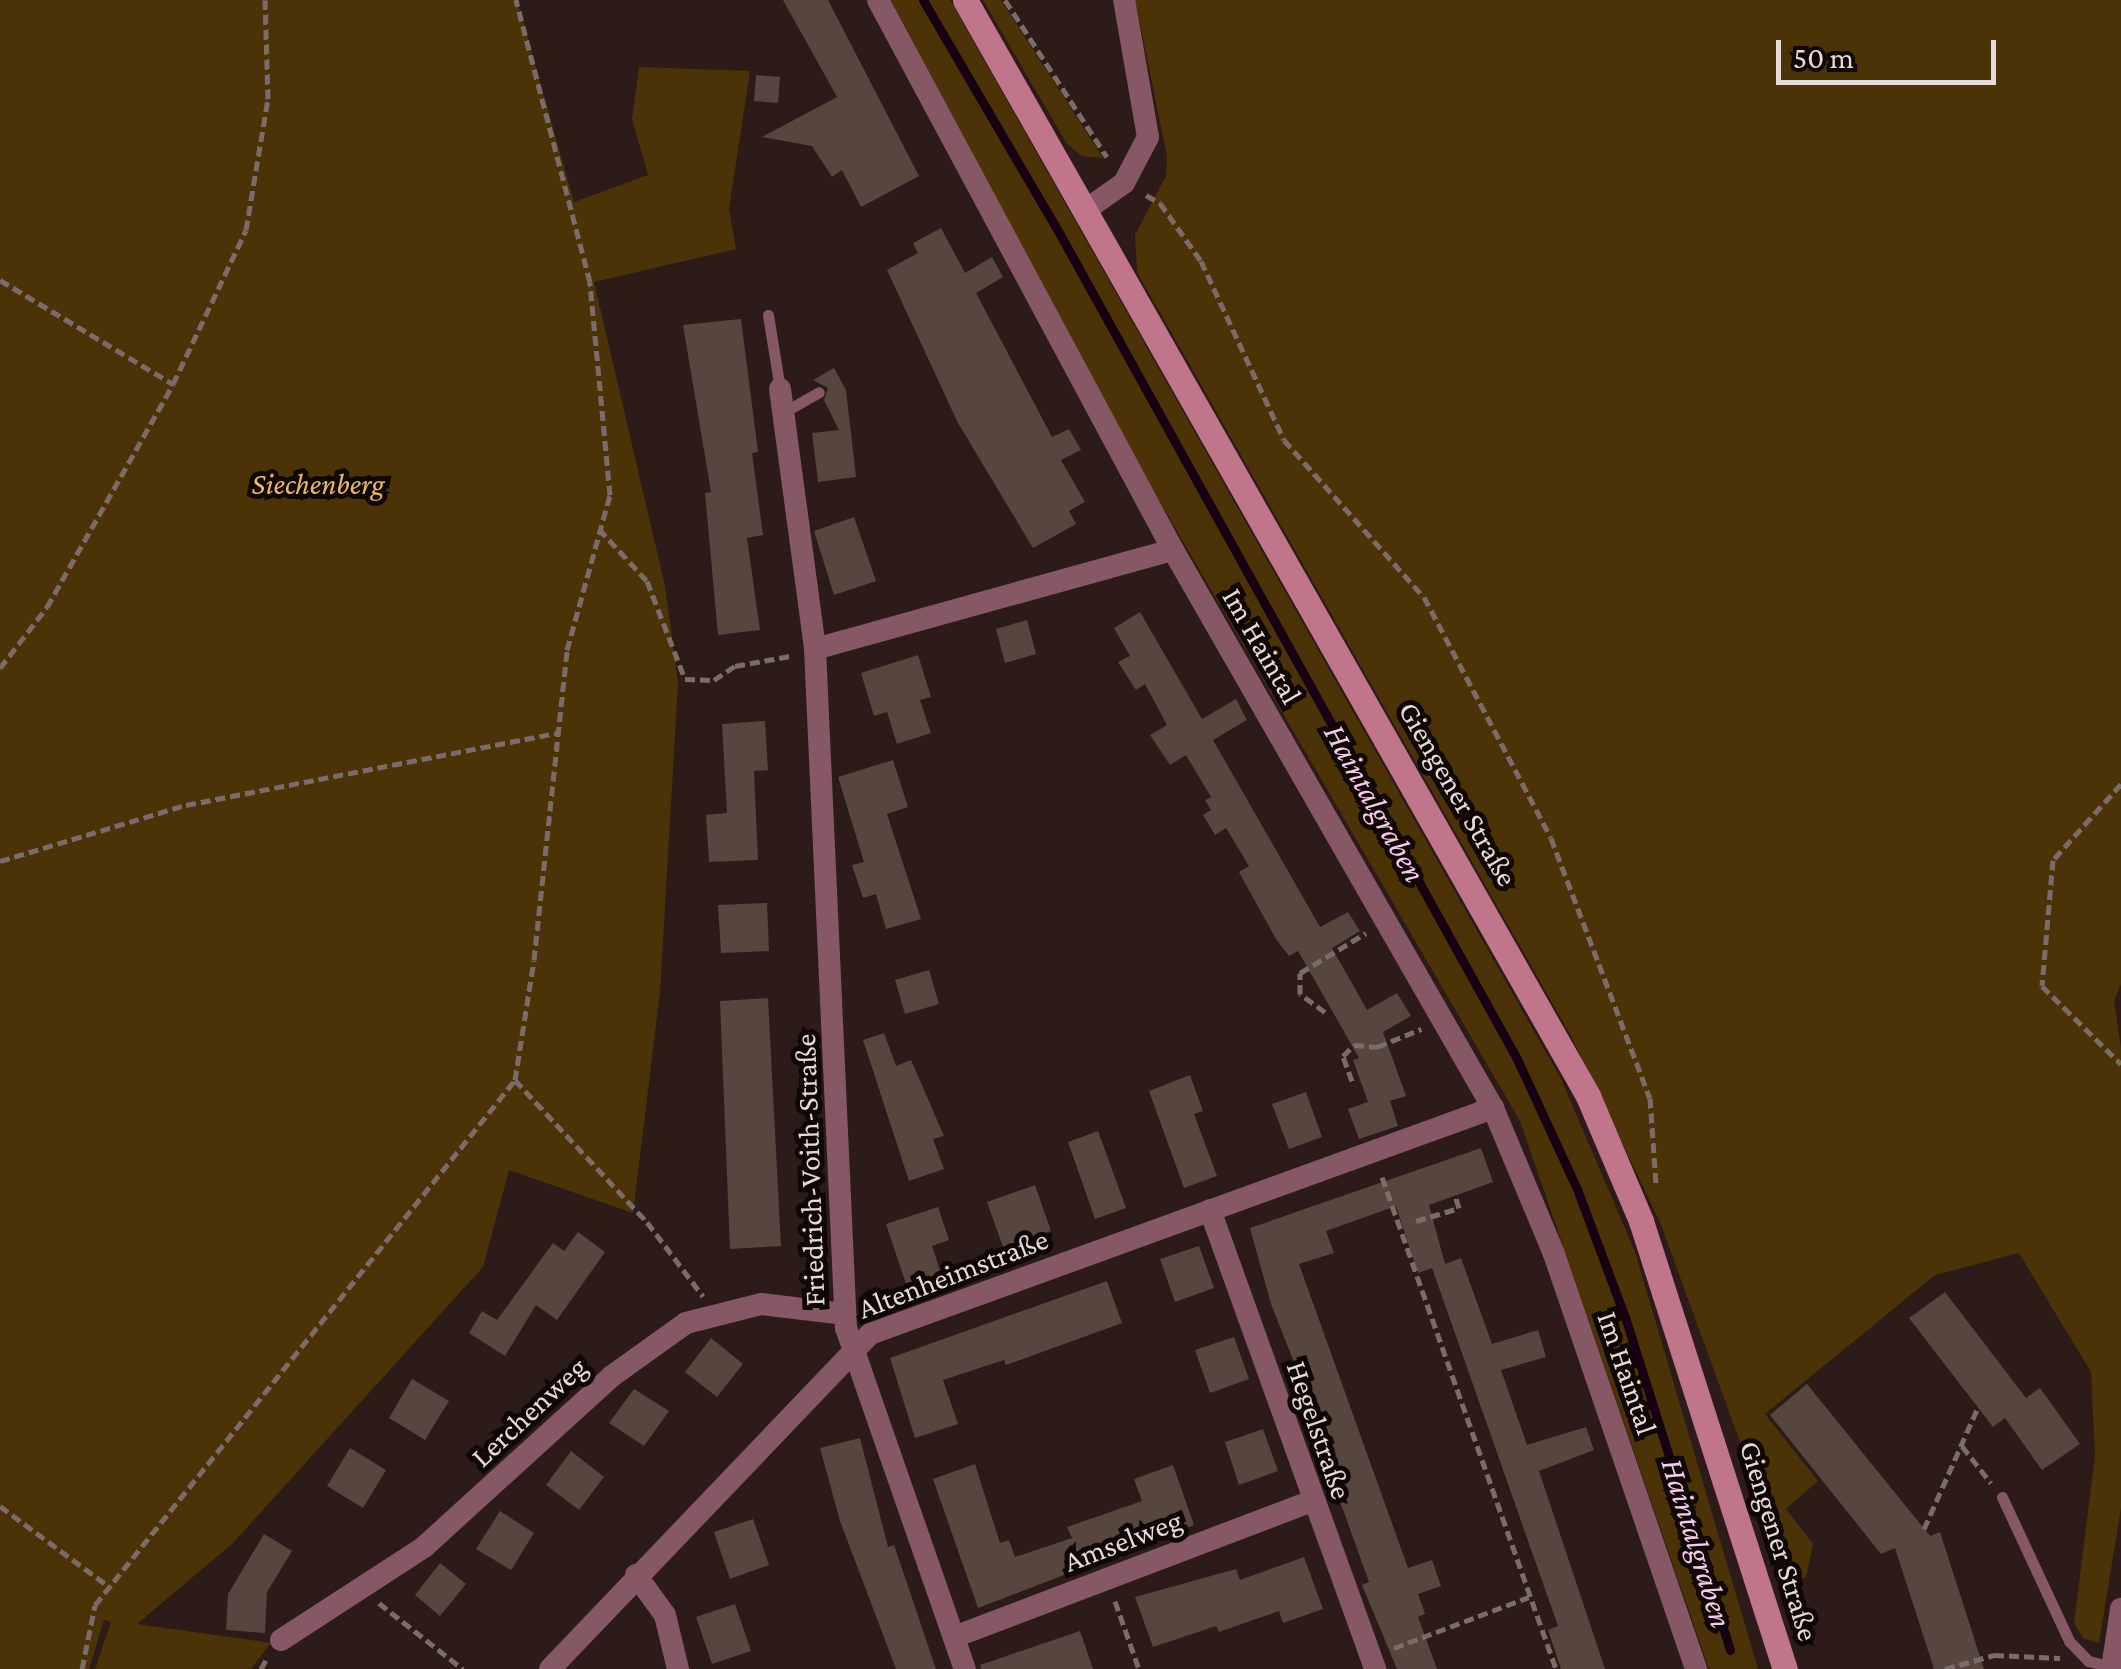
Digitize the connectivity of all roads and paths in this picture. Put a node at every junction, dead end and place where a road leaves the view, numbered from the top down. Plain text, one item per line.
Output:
1 (265, 0) edge
2 (516, 0) edge
3 (878, 0) edge
4 (966, 0) edge
5 (1005, 0) edge
6 (1124, 0) edge
7 (1124, 183) junction
8 (1087, 209) junction
9 (0, 280) edge
10 (768, 315) dead end
11 (173, 384) junction
12 (819, 392) dead end
13 (782, 400) junction
14 (599, 529) junction
15 (1173, 550) junction
16 (815, 649) junction
17 (0, 668) edge
18 (558, 732) junction
19 (2121, 784) edge
20 (0, 861) edge
21 (1385, 921) junction
22 (1326, 1012) dead end
23 (1442, 1019) junction
24 (2121, 1064) edge
25 (515, 1080) junction
26 (1352, 1081) dead end
27 (1493, 1108) junction
28 (1373, 1151) junction
29 (1656, 1190) dead end
30 (1455, 1196) dead end
31 (1210, 1210) junction
32 (1416, 1221) dead end
33 (698, 1283) dead end
34 (846, 1314) junction
35 (851, 1348) junction
36 (1978, 1407) dead end
37 (1962, 1446) junction
38 (2002, 1497) joint
39 (1312, 1501) junction
40 (0, 1506) edge
41 (1924, 1528) dead end
42 (636, 1574) junction
43 (1108, 1579) junction
44 (111, 1588) junction
45 (365, 1591) junction
46 (1529, 1597) junction
47 (2121, 1609) edge
48 (954, 1637) junction
49 (281, 1640) dead end
50 (2055, 1659) dead end
51 (1373, 1663) edge
52 (2113, 1668) edge
53 (82, 1669) edge
54 (464, 1669) edge
55 (550, 1669) edge
56 (678, 1669) edge
57 (965, 1669) edge
58 (1140, 1669) edge
59 (1556, 1669) edge
60 (1696, 1669) edge
61 (1784, 1669) edge
62 (1944, 1669) edge

1 - 11 path
2 - 14 path
3 - 15 street, Im Haintal
4 - 8 main road, Giengener Straße
5 - 7 path
6 - 7 street
7 - 8 street
7 - 29 path
8 - 61 main road, Giengener Straße
9 - 11 path
10 - 13 lane
11 - 17 path
12 - 13 lane
13 - 16 street, Friedrich-Voith-Straße
14 - 16 path
14 - 18 path
15 - 16 street
15 - 21 street, Im Haintal
16 - 34 street, Friedrich-Voith-Straße
18 - 20 path
18 - 25 path
19 - 24 path
21 - 22 path
21 - 23 street, Im Haintal
23 - 26 path
23 - 27 street, Im Haintal
25 - 33 path
25 - 44 path
27 - 28 street, Altenheimstraße
27 - 60 street, Im Haintal
28 - 31 street, Altenheimstraße
28 - 46 path
30 - 32 path
31 - 35 street, Altenheimstraße
31 - 39 street, Hegelstraße
34 - 35 street, Friedrich-Voith-Straße
34 - 45 street, Lerchenweg
35 - 42 street, Altenheimstraße
35 - 48 street, Friedrich-Voith-Straße
36 - 37 path
37 - 38 path
37 - 41 path
38 - 52 lane
39 - 43 street, Amselweg
39 - 51 street, Hegelstraße
40 - 44 path
42 - 55 street, Altenheimstraße
42 - 56 street
43 - 48 street, Amselweg
43 - 58 path
44 - 53 path
45 - 49 street, Lerchenweg
45 - 54 path
46 - 51 path
46 - 59 path
47 - 52 street
48 - 57 street, Friedrich-Voith-Straße
50 - 62 path

